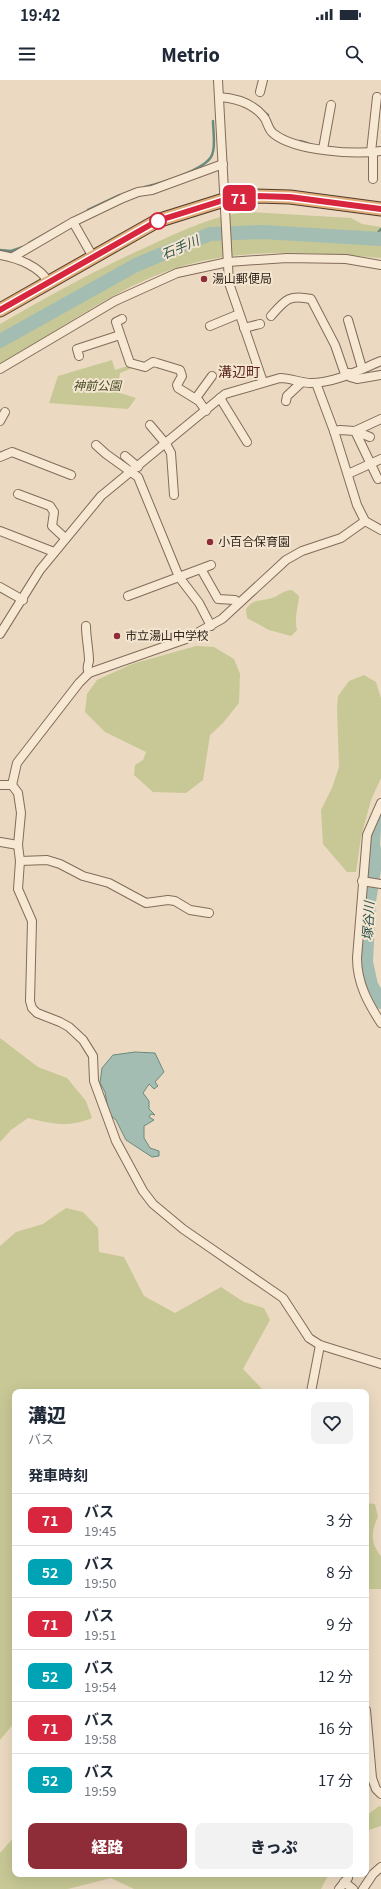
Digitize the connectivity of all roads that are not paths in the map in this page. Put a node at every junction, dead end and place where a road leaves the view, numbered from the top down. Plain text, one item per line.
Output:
1 (218, 80) edge
2 (263, 80) edge
3 (260, 92) dead end
4 (219, 96) junction
5 (377, 97) dead end
6 (331, 105) dead end
7 (322, 149) junction
8 (375, 152) edge
9 (222, 164) junction
10 (373, 178) dead end
11 (224, 200) junction
12 (381, 210) edge
13 (73, 222) junction
14 (0, 255) edge
15 (13, 257) junction
16 (93, 257) junction
17 (228, 260) junction
18 (381, 265) edge
19 (49, 283) junction
20 (0, 310) edge
21 (240, 314) junction
22 (272, 316) dead end
23 (122, 319) dead end
24 (348, 320) dead end
25 (260, 324) dead end
26 (210, 326) dead end
27 (244, 328) junction
28 (120, 335) junction
29 (79, 356) dead end
30 (381, 361) edge
31 (362, 368) junction
32 (0, 370) edge
33 (347, 374) junction
34 (381, 375) edge
35 (212, 376) dead end
36 (263, 382) junction
37 (302, 382) junction
38 (316, 383) junction
39 (196, 398) junction
40 (220, 398) junction
41 (286, 401) dead end
42 (206, 411) junction
43 (5, 412) dead end
44 (381, 419) edge
45 (0, 421) edge
46 (150, 425) dead end
47 (334, 431) junction
48 (355, 432) junction
49 (370, 437) dead end
50 (247, 442) dead end
51 (166, 444) junction
52 (96, 445) dead end
53 (0, 456) edge
54 (125, 456) dead end
55 (381, 459) edge
56 (371, 464) junction
57 (135, 470) junction
58 (348, 474) junction
59 (71, 475) dead end
60 (378, 479) dead end
61 (18, 494) dead end
62 (174, 495) dead end
63 (365, 521) junction
64 (381, 530) edge
65 (0, 531) edge
66 (65, 538) junction
67 (54, 552) junction
68 (211, 565) dead end
69 (201, 569) junction
70 (179, 577) junction
71 (0, 587) edge
72 (128, 596) dead end
73 (23, 600) junction
74 (239, 603) junction
75 (86, 626) dead end
76 (211, 626) junction
77 (0, 634) edge
78 (89, 673) junction
79 (0, 785) edge
80 (12, 785) junction
81 (381, 803) edge
82 (0, 842) edge
83 (18, 845) junction
84 (20, 861) junction
85 (364, 881) junction
86 (381, 884) edge
87 (209, 913) dead end
88 (381, 1023) edge
89 (320, 1345) junction
90 (381, 1364) edge
91 (312, 1389) edge
92 (369, 1744) edge
93 (381, 1794) edge
94 (381, 1867) edge
95 (346, 1877) edge
96 (344, 1882) junction
97 (339, 1889) edge
98 (353, 1889) edge
99 (363, 1889) edge

1 - 4 street
2 - 3 street
4 - 7 street
4 - 9 street
5 - 8 street
6 - 7 street
7 - 8 street
8 - 10 street
9 - 11 street
9 - 13 street
11 - 12 highway
11 - 16 highway
11 - 17 street
13 - 15 street
13 - 16 street
14 - 15 street
15 - 19 street
16 - 19 highway
17 - 18 street
17 - 21 street
17 - 32 street
19 - 20 highway
21 - 26 street
21 - 27 street
22 - 33 street
23 - 28 street
24 - 31 street
25 - 27 street
27 - 36 street
28 - 29 street
28 - 39 street
30 - 31 street
31 - 33 street
33 - 34 street
33 - 38 street
35 - 39 street
36 - 37 street
36 - 40 street
37 - 38 street
37 - 41 street
38 - 47 street
39 - 42 street
40 - 42 street
40 - 50 street
42 - 51 street
43 - 45 street
44 - 48 street
46 - 51 street
47 - 48 street
47 - 58 street
48 - 49 street
48 - 56 street
51 - 57 street
51 - 62 street
52 - 57 street
53 - 59 street
54 - 57 street
55 - 56 street
56 - 58 street
56 - 60 street
57 - 66 street
57 - 70 street
58 - 63 street
61 - 66 street
63 - 64 street
63 - 74 street
65 - 67 street
66 - 67 street
67 - 73 street
68 - 69 street
69 - 70 street
69 - 74 street
70 - 72 street
70 - 76 street
71 - 73 street
73 - 77 street
74 - 76 street
75 - 78 street
76 - 78 street
78 - 80 street
79 - 80 street
80 - 83 street
81 - 85 street
82 - 83 street
83 - 84 street
84 - 87 street
84 - 89 street
85 - 86 street
85 - 88 street
89 - 90 street
89 - 91 street
92 - 93 street
94 - 99 street
95 - 96 street
96 - 97 street
96 - 98 street

